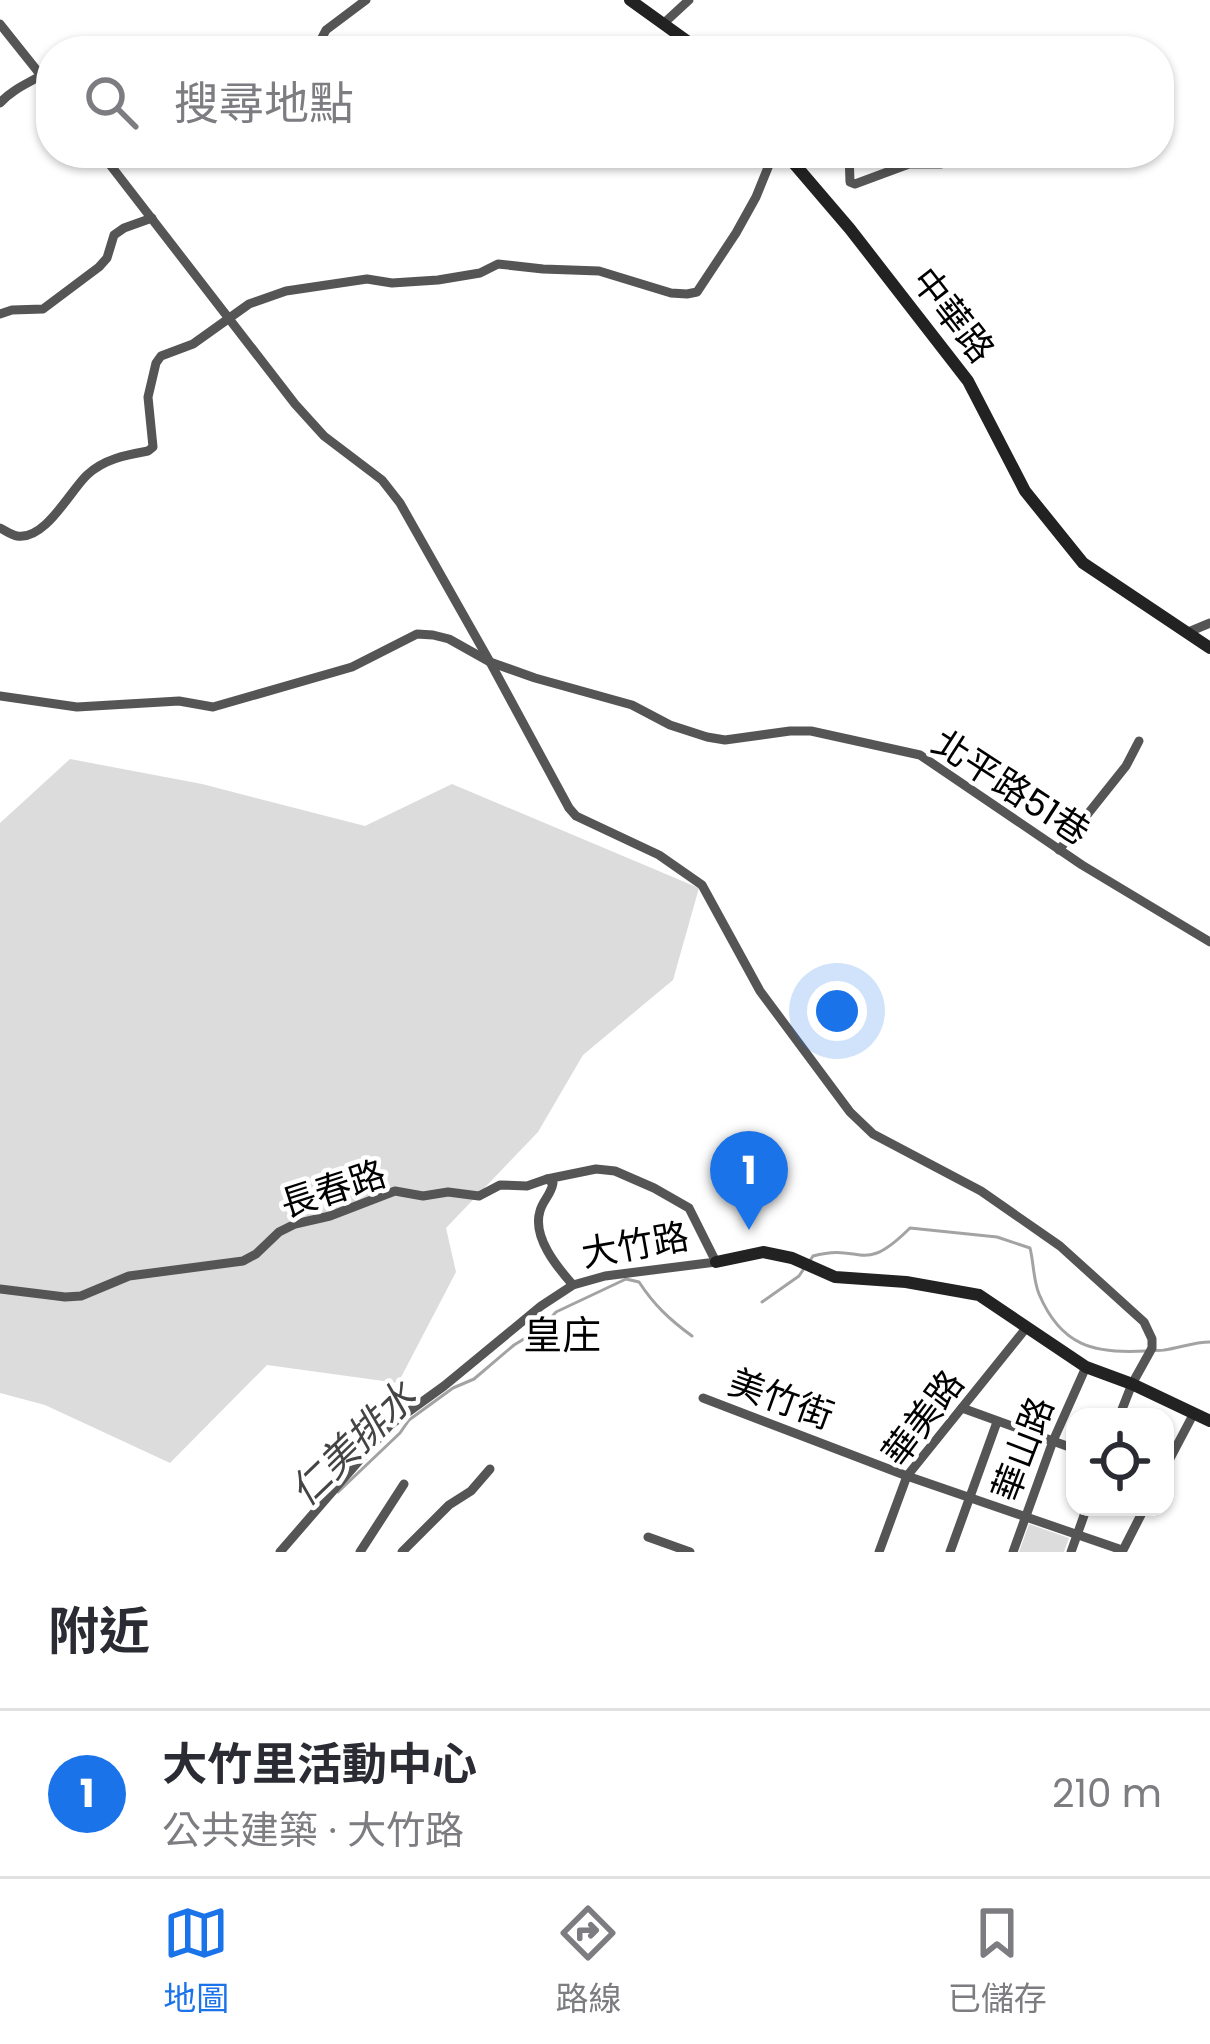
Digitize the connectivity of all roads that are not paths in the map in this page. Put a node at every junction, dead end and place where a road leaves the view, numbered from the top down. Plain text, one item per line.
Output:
1 (366, 0) edge
2 (629, 0) edge
3 (689, 0) edge
4 (0, 24) edge
5 (663, 24) junction
6 (323, 36) edge
7 (679, 36) edge
8 (36, 62) edge
9 (36, 77) edge
10 (0, 103) edge
11 (113, 168) edge
12 (768, 168) edge
13 (795, 168) edge
14 (849, 168) edge
15 (898, 168) edge
16 (152, 218) junction
17 (0, 314) edge
18 (229, 317) junction
19 (0, 529) edge
20 (1210, 623) edge
21 (1186, 633) junction
22 (1210, 648) edge
23 (490, 662) junction
24 (0, 696) edge
25 (1138, 741) dead end
26 (1059, 850) junction
27 (1210, 942) edge
28 (547, 1179) junction
29 (716, 1262) junction
30 (573, 1285) junction
31 (0, 1289) edge
32 (1027, 1327) junction
33 (1086, 1367) junction
34 (1132, 1384) junction
35 (704, 1398) dead end
36 (962, 1408) junction
37 (1123, 1408) edge
38 (1194, 1413) junction
39 (1210, 1421) edge
40 (998, 1422) junction
41 (1053, 1441) junction
42 (1066, 1445) edge
43 (1174, 1451) edge
44 (490, 1469) dead end
45 (907, 1476) junction
46 (404, 1484) dead end
47 (970, 1498) junction
48 (1084, 1516) edge
49 (1140, 1516) edge
50 (1025, 1517) junction
51 (1077, 1534) junction
52 (648, 1537) dead end
53 (1122, 1551) edge
54 (280, 1552) edge
55 (360, 1552) edge
56 (402, 1552) edge
57 (690, 1552) edge
58 (879, 1552) edge
59 (950, 1552) edge
60 (1013, 1552) edge
61 (1071, 1552) edge

1 - 6 street
2 - 5 street
3 - 5 street
4 - 8 street
5 - 7 street
9 - 10 street
11 - 16 street
12 - 18 street
13 - 21 street, 中華路
14 - 15 street
16 - 17 street
16 - 18 street
18 - 19 street
18 - 23 street
20 - 21 street
21 - 22 street, 中華路
23 - 24 street, 北平路51巷
23 - 26 street, 北平路51巷
23 - 34 street
25 - 26 street
26 - 27 street, 北平路51巷
28 - 29 street, 長春路
28 - 30 street
28 - 31 street, 長春路
29 - 30 street, 大竹路
29 - 32 street, 大竹路
30 - 54 street, 大竹路
32 - 33 street, 大竹路
32 - 36 street, 華美路
33 - 34 street, 大竹路
33 - 41 street, 華山路
34 - 37 street
34 - 38 street, 大竹路
35 - 45 street, 美竹街
36 - 40 street
36 - 45 street, 華美路
38 - 39 street, 大竹路
38 - 43 street
40 - 41 street
40 - 47 street
41 - 42 street
41 - 50 street, 華山路
44 - 56 street
45 - 47 street, 美竹街
45 - 58 street, 華美路
46 - 55 street
47 - 50 street, 美竹街
47 - 59 street
48 - 51 street
49 - 53 street
50 - 51 street, 美竹街
50 - 60 street, 華山路
51 - 53 street, 美竹街
51 - 61 street
52 - 57 street

